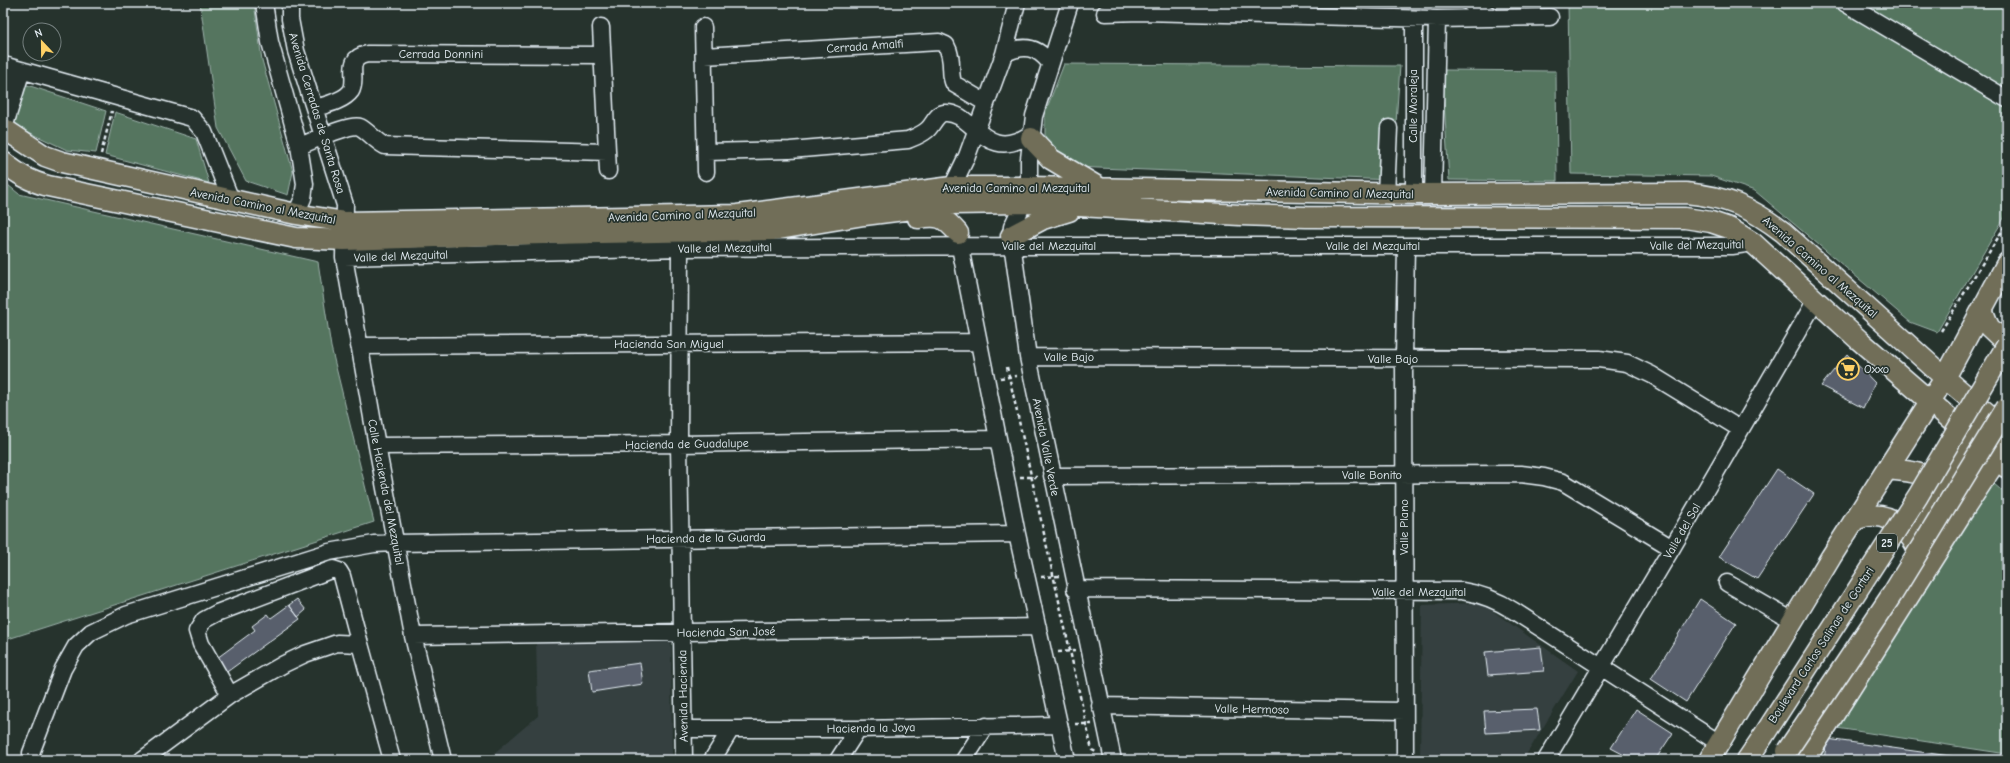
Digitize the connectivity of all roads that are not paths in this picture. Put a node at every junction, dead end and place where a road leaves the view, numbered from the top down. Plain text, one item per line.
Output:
1 (264, 3) edge
2 (290, 3) edge
3 (1017, 3) edge
4 (1070, 3) edge
5 (1470, 3) edge
6 (1845, 3) edge
7 (1143, 8) edge
8 (1519, 10) edge
9 (1105, 13) dead end
10 (1494, 17) junction
11 (1550, 17) dead end
12 (1414, 19) junction
13 (1437, 19) junction
14 (600, 27) dead end
15 (703, 27) dead end
16 (1004, 54) junction
17 (602, 55) junction
18 (704, 56) junction
19 (1050, 63) junction
20 (11, 67) edge
21 (3, 82) edge
22 (1413, 88) junction
23 (1436, 89) junction
24 (2007, 99) edge
25 (986, 103) junction
26 (314, 108) junction
27 (3, 128) edge
28 (1389, 128) dead end
29 (976, 131) junction
30 (1031, 136) junction
31 (324, 138) junction
32 (299, 146) junction
33 (607, 152) junction
34 (706, 152) junction
35 (3, 162) edge
36 (608, 171) dead end
37 (706, 172) dead end
38 (1386, 194) junction
39 (1027, 195) junction
40 (952, 196) junction
41 (1096, 197) junction
42 (231, 200) junction
43 (1423, 200) junction
44 (296, 214) junction
45 (1402, 216) junction
46 (1444, 218) junction
47 (773, 230) junction
48 (959, 239) junction
49 (344, 240) junction
50 (1011, 241) junction
51 (1753, 243) junction
52 (1406, 246) junction
53 (680, 248) junction
54 (2007, 264) edge
55 (1816, 300) junction
56 (1982, 309) junction
57 (978, 342) junction
58 (679, 344) junction
59 (2007, 345) edge
60 (359, 346) junction
61 (1028, 357) junction
62 (1404, 359) junction
63 (1945, 378) junction
64 (1930, 401) junction
65 (1978, 405) junction
66 (2007, 407) edge
67 (1740, 429) junction
68 (2007, 430) edge
69 (1969, 434) junction
70 (998, 439) junction
71 (679, 444) junction
72 (376, 446) junction
73 (2004, 456) edge
74 (1887, 470) junction
75 (1404, 475) junction
76 (1052, 476) junction
77 (1938, 482) junction
78 (1961, 514) junction
79 (1854, 520) junction
80 (1907, 531) junction
81 (1017, 534) junction
82 (681, 538) junction
83 (395, 543) junction
84 (1672, 548) junction
85 (1926, 569) junction
86 (1074, 582) junction
87 (1727, 582) dead end
88 (1403, 592) junction
89 (1793, 621) junction
90 (1038, 627) junction
91 (682, 633) junction
92 (413, 636) junction
93 (360, 644) junction
94 (1600, 667) junction
95 (230, 695) junction
96 (1100, 706) junction
97 (1404, 711) junction
98 (1058, 725) junction
99 (986, 726) junction
100 (684, 729) junction
101 (731, 729) junction
102 (858, 729) junction
103 (1714, 752) edge
104 (31, 753) dead end
105 (1784, 756) edge
106 (1106, 757) edge
107 (142, 760) edge
108 (392, 760) edge
109 (443, 760) edge
110 (684, 760) edge
111 (712, 760) edge
112 (838, 760) edge
113 (964, 760) edge
114 (1067, 760) edge
115 (1405, 760) edge
116 (1546, 760) edge
117 (1747, 760) edge
118 (1805, 760) edge

1 - 32 street, Avenida Cerradas de Santa Rosa
2 - 26 street, Avenida Cerradas de Santa Rosa
3 - 16 street
4 - 19 street, Avenida Valle Verde
5 - 10 street
6 - 24 street
7 - 9 street
7 - 12 street
8 - 10 street
8 - 11 street
10 - 13 street
12 - 13 street
12 - 22 street, Calle Moraleja
13 - 23 street, Calle Moraleja
14 - 17 street
15 - 18 street
16 - 19 street
16 - 25 street
17 - 26 street, Cerrada Donnini
17 - 33 street
18 - 25 street, Cerrada Amalfi
18 - 34 street
19 - 30 street, Avenida Valle Verde
20 - 21 street
20 - 27 street
20 - 42 street
22 - 23 street
22 - 43 street, Calle Moraleja
23 - 43 street, Calle Moraleja
25 - 29 street
26 - 31 street, Avenida Cerradas de Santa Rosa
27 - 42 main road, Avenida Camino al Mezquital
28 - 38 street
29 - 30 street
29 - 34 street
29 - 40 street
30 - 39 street, Avenida Valle Verde
30 - 41 main road
31 - 32 street
31 - 33 street
31 - 49 street, Avenida Cerradas de Santa Rosa
32 - 44 street, Avenida Cerradas de Santa Rosa
33 - 36 street
34 - 37 street
35 - 49 main road, Avenida Camino al Mezquital
38 - 41 main road, Avenida Camino al Mezquital
38 - 43 main road, Avenida Camino al Mezquital
39 - 40 main road, Avenida Camino al Mezquital
39 - 41 main road, Avenida Camino al Mezquital
39 - 50 street, Avenida Valle Verde
40 - 47 main road, Avenida Camino al Mezquital
40 - 48 street
40 - 49 main road, Avenida Camino al Mezquital
41 - 45 main road, Avenida Camino al Mezquital
41 - 50 main road
42 - 44 main road, Avenida Camino al Mezquital
43 - 45 main road
43 - 46 main road
43 - 63 main road, Avenida Camino al Mezquital
44 - 49 main road, Avenida Camino al Mezquital
45 - 46 main road, Avenida Camino al Mezquital
46 - 51 main road, Avenida Camino al Mezquital
47 - 48 main road
47 - 49 main road, Avenida Camino al Mezquital
48 - 50 street, Valle del Mezquital
48 - 53 street, Valle del Mezquital
48 - 57 street
49 - 53 street, Valle del Mezquital
49 - 60 street, Calle Hacienda del Mezquital
50 - 52 street, Valle del Mezquital
50 - 61 street, Avenida Valle Verde
51 - 52 street, Valle del Mezquital
51 - 55 main road, Avenida Camino al Mezquital
52 - 62 street, Valle Plano
53 - 58 street, Avenida Hacienda
54 - 56 main road
55 - 64 main road, Avenida Camino al Mezquital
55 - 67 street, Valle del Sol
56 - 59 main road
56 - 63 main road
57 - 58 street, Hacienda San Miguel
57 - 70 street
58 - 60 street, Hacienda San Miguel
58 - 71 street, Avenida Hacienda
59 - 117 main road, Boulevard Carlos Salinas de Gortari / 25, bridge
60 - 72 street, Calle Hacienda del Mezquital
61 - 62 street, Valle Bajo
61 - 76 street, Avenida Valle Verde
62 - 67 street, Valle Bajo
62 - 75 street, Valle Plano
63 - 64 main road
63 - 65 main road, Avenida Camino al Mezquital
64 - 69 main road, Avenida Camino al Mezquital
64 - 74 main road
65 - 68 main road, Avenida Camino al Mezquital
65 - 69 main road
66 - 105 main road, bridge
67 - 84 street, Valle del Sol
69 - 73 main road, Avenida Camino al Mezquital
69 - 77 main road
70 - 71 street, Hacienda de Guadalupe
70 - 81 street
71 - 72 street, Hacienda de Guadalupe
71 - 82 street, Avenida Hacienda
72 - 83 street, Calle Hacienda del Mezquital
73 - 78 main road
74 - 77 main road
74 - 79 main road
75 - 76 street, Valle Bonito
75 - 84 street, Valle Bonito
75 - 88 street, Valle Plano
76 - 86 street, Avenida Valle Verde
77 - 78 main road
77 - 80 main road
78 - 85 main road
79 - 80 main road
79 - 89 main road
80 - 85 main road
81 - 82 street, Hacienda de la Guarda
81 - 90 street
82 - 83 street, Hacienda de la Guarda
82 - 91 street, Avenida Hacienda
83 - 92 street, Calle Hacienda del Mezquital
83 - 104 street, Hacienda de la Guarda
84 - 94 street, Valle del Sol
85 - 118 main road
86 - 88 street, Valle del Mezquital
86 - 96 street, Avenida Valle Verde
87 - 89 street
88 - 94 street, Valle del Mezquital
88 - 97 street, Valle Plano
89 - 103 main road
90 - 91 street, Hacienda San José
90 - 98 street
91 - 92 street, Hacienda San José
91 - 100 street, Avenida Hacienda
92 - 109 street, Calle Hacienda del Mezquital
93 - 95 street
93 - 95 street
93 - 108 street
94 - 103 street, Valle del Mezquital
94 - 116 street, Valle del Sol
95 - 107 street
96 - 97 street, Valle Hermoso
96 - 106 street, Avenida Valle Verde
97 - 115 street, Valle Plano
98 - 99 street, Hacienda la Joya
98 - 114 street
99 - 102 street, Hacienda la Joya
99 - 113 street
100 - 101 street, Hacienda la Joya
100 - 110 street, Avenida Hacienda
101 - 102 street, Hacienda la Joya
101 - 111 street
102 - 112 street

